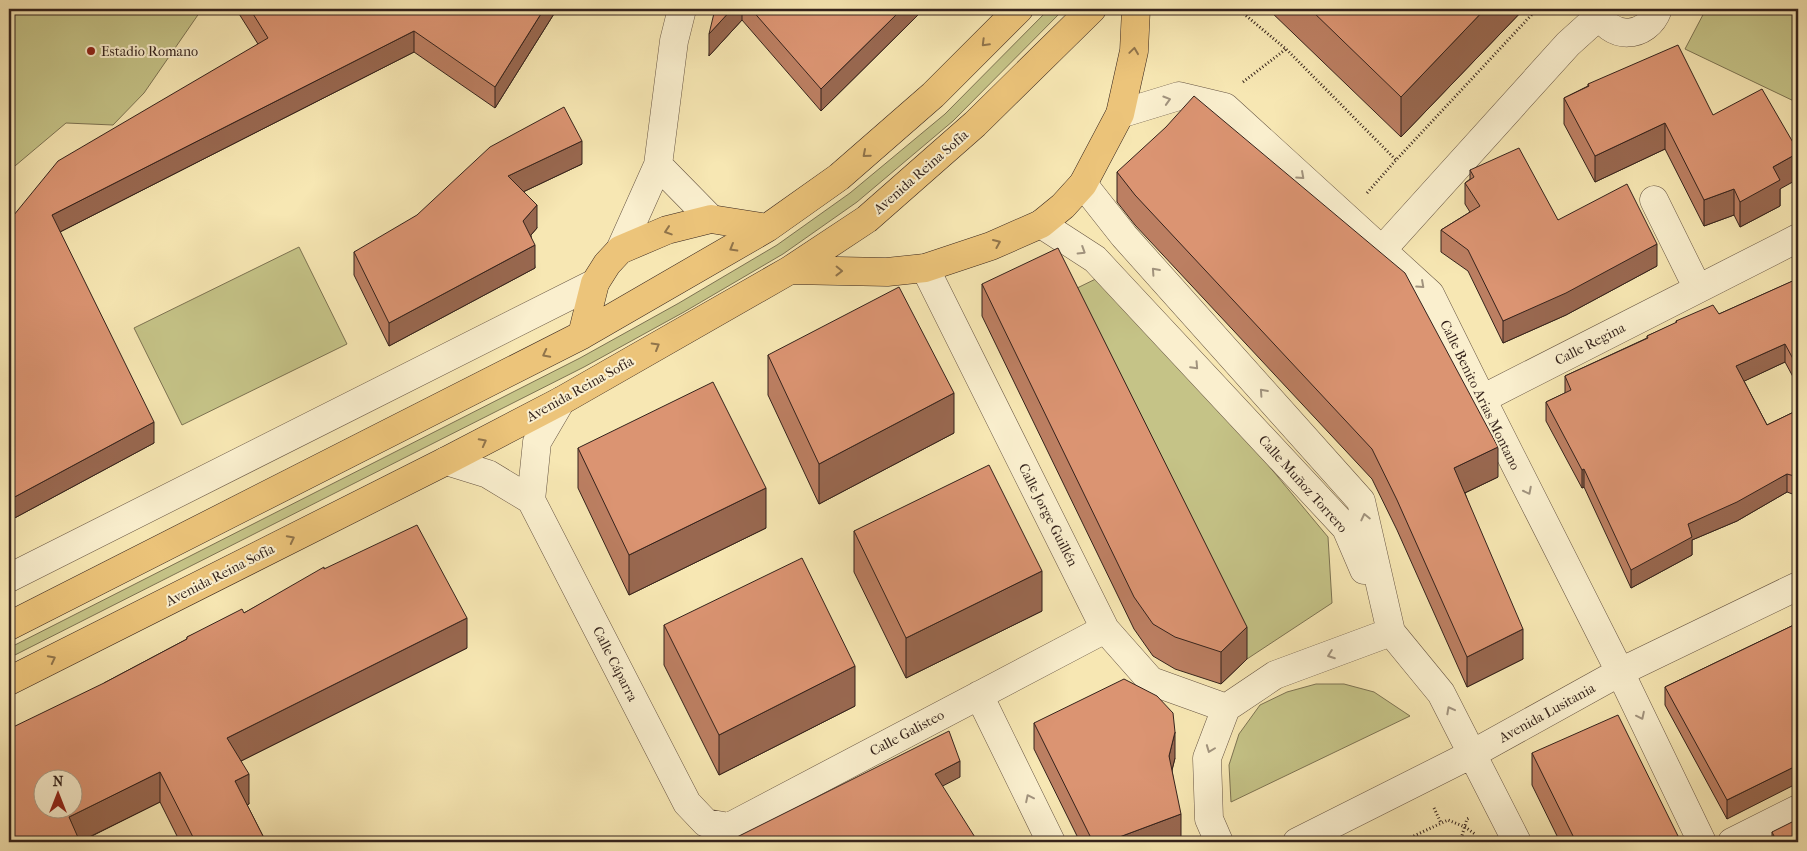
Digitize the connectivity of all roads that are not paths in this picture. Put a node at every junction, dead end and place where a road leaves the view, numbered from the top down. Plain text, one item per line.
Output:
1 (682, 9) edge
2 (1019, 9) edge
3 (1092, 9) edge
4 (1136, 9) edge
5 (1658, 9) edge
6 (1598, 13) edge
7 (1120, 114) junction
8 (658, 165) junction
9 (1083, 184) junction
10 (1654, 200) dead end
11 (711, 219) junction
12 (1040, 224) junction
13 (767, 228) junction
14 (1798, 238) edge
15 (620, 250) junction
16 (1382, 250) junction
17 (925, 268) junction
18 (790, 270) junction
19 (595, 283) junction
20 (1698, 289) junction
21 (582, 335) junction
22 (1482, 399) junction
23 (561, 401) junction
24 (446, 461) junction
25 (531, 500) junction
26 (9, 578) edge
27 (1798, 586) edge
28 (9, 626) edge
29 (1104, 629) junction
30 (1391, 632) junction
31 (1620, 672) junction
32 (9, 681) edge
33 (979, 695) junction
34 (1226, 708) junction
35 (1472, 754) junction
36 (1798, 809) edge
37 (706, 823) joint
38 (1050, 842) edge
39 (1219, 842) edge
40 (1296, 842) edge
41 (1517, 842) edge
42 (1702, 842) edge
43 (1732, 842) edge

1 - 8 street
2 -> 13 highway
3 - 18 highway, Avenida Reina Sofía
7 -> 4 highway
5 - 6 street
6 - 16 street
7 - 9 highway
7 -> 16 street, Calle Benito Arias Montano
8 - 11 street
8 - 15 street
9 - 12 highway
30 -> 9 street, Calle Muñoz Torrero
10 - 20 street
11 - 13 highway
11 -> 15 highway
17 -> 12 highway
12 -> 30 street, Calle Muñoz Torrero
13 -> 21 highway
14 - 20 street, Calle Regina
15 - 19 highway
16 -> 22 street, Calle Benito Arias Montano
18 -> 17 highway
17 - 29 street, Calle Jorge Guillén
23 -> 18 highway, Avenida Reina Sofía
19 - 21 highway
19 - 26 street
20 - 22 street, Calle Regina
21 -> 28 highway
22 -> 31 street, Calle Benito Arias Montano
24 -> 23 highway, Avenida Reina Sofía
23 - 25 street
24 - 25 street
32 -> 24 highway, Avenida Reina Sofía
25 - 37 street, Calle Cáparra
27 - 31 street, Avenida Lusitania
29 - 33 street, Calle Galisteo
29 - 34 street, Calle Jorge Guillén
30 -> 34 street
35 -> 30 street
31 - 35 street, Avenida Lusitania
31 -> 42 street, Calle Benito Arias Montano
33 - 37 street, Calle Galisteo
38 -> 33 street
34 -> 39 street
35 - 40 street, Avenida Lusitania
35 - 41 street
36 - 43 street

